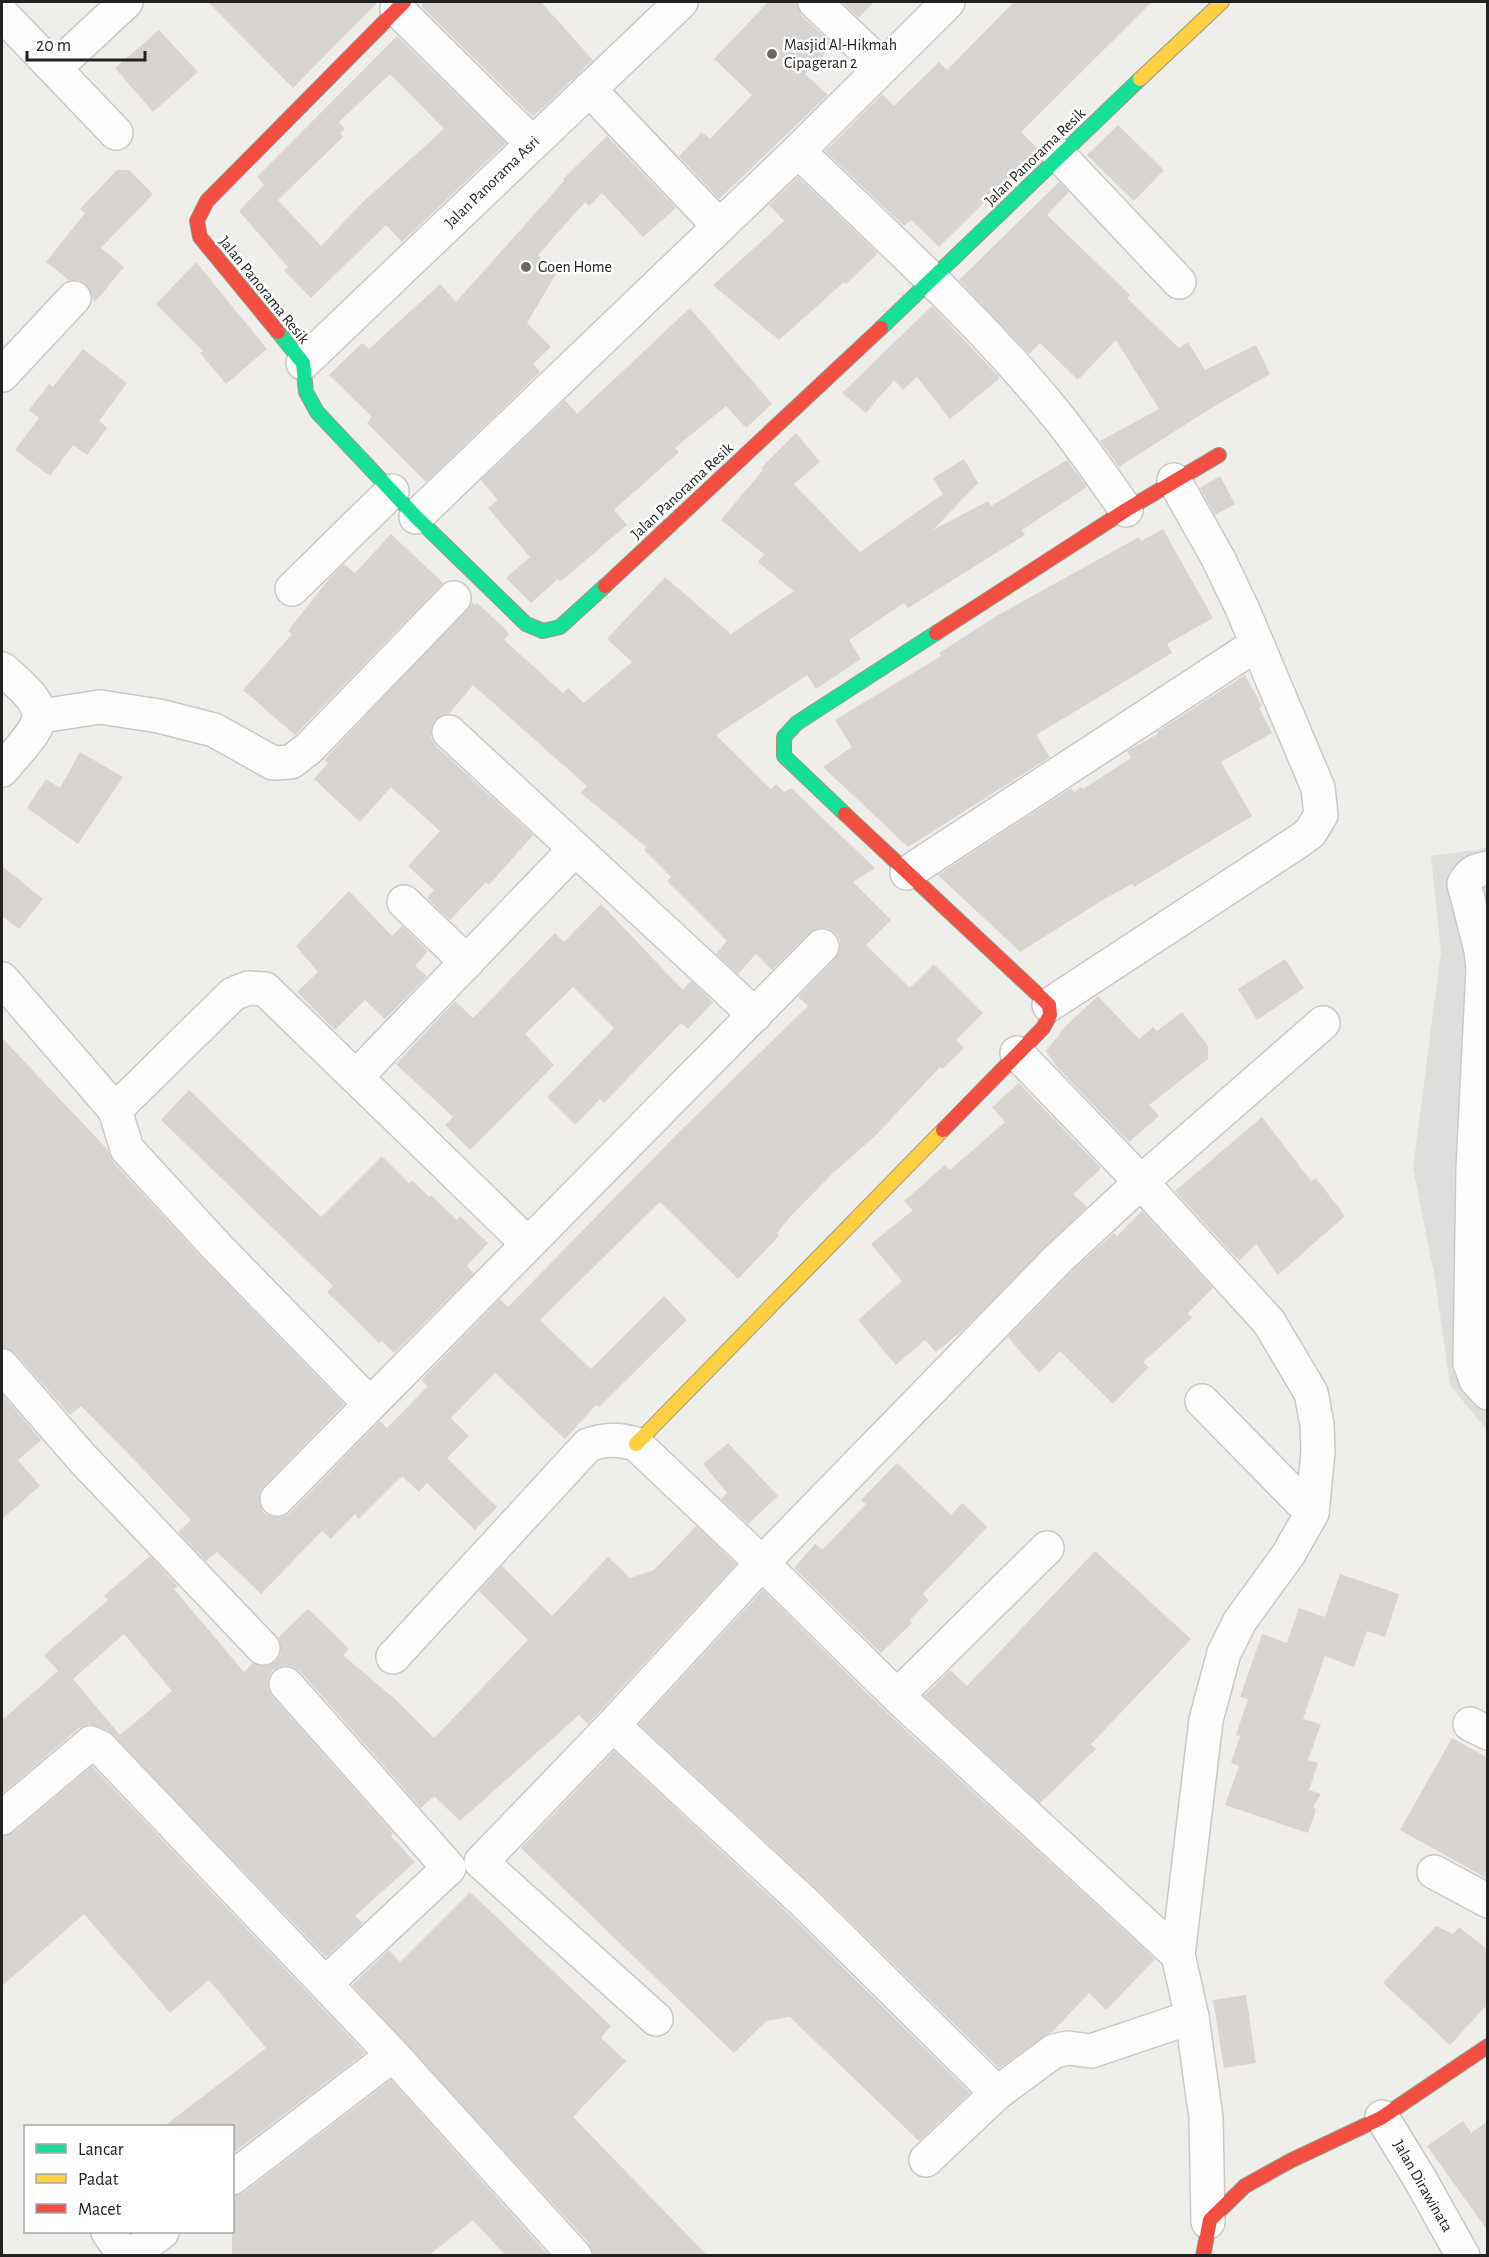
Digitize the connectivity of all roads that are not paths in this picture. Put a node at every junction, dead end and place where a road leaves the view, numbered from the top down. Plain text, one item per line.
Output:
1 (126, 2) edge
2 (814, 2) edge
3 (948, 2) edge
4 (1222, 2) edge
5 (401, 5) edge
6 (662, 8) edge
7 (2, 14) edge
8 (881, 65) junction
9 (55, 68) junction
10 (589, 90) junction
11 (116, 133) dead end
12 (532, 143) junction
13 (798, 151) junction
14 (1059, 155) junction
15 (719, 226) junction
16 (932, 281) junction
17 (1179, 282) dead end
18 (74, 298) dead end
19 (303, 363) junction
20 (2, 375) edge
21 (1219, 455) dead end
22 (1174, 480) junction
23 (392, 491) junction
24 (1126, 510) junction
25 (416, 517) junction
26 (292, 589) dead end
27 (454, 598) dead end
28 (1257, 644) junction
29 (2, 669) edge
30 (41, 716) junction
31 (449, 732) dead end
32 (2, 770) edge
33 (575, 849) junction
34 (1488, 868) edge
35 (907, 873) junction
36 (404, 902) dead end
37 (822, 946) dead end
38 (467, 962) junction
39 (2, 979) edge
40 (1049, 1005) junction
41 (755, 1015) junction
42 (1483, 1019) edge
43 (1323, 1023) dead end
44 (1017, 1053) junction
45 (357, 1076) junction
46 (115, 1110) junction
47 (1480, 1168) edge
48 (1141, 1182) junction
49 (528, 1244) junction
50 (2, 1366) edge
51 (1488, 1393) edge
52 (1202, 1401) dead end
53 (370, 1404) junction
54 (636, 1444) junction
55 (277, 1499) dead end
56 (1312, 1513) junction
57 (1047, 1548) dead end
58 (762, 1563) junction
59 (263, 1648) dead end
60 (393, 1658) dead end
61 (285, 1684) dead end
62 (897, 1696) junction
63 (613, 1725) junction
64 (2, 1818) edge
65 (1434, 1872) dead end
66 (1488, 1902) edge
67 (1178, 1955) junction
68 (326, 1983) junction
69 (1192, 2017) junction
70 (656, 2019) dead end
71 (1488, 2046) edge
72 (393, 2055) junction
73 (997, 2093) junction
74 (1382, 2117) junction
75 (926, 2160) dead end
76 (234, 2176) edge
77 (1208, 2222) junction
78 (109, 2233) edge
79 (161, 2233) edge
80 (125, 2256) edge
81 (130, 2256) edge
82 (575, 2256) edge
83 (1203, 2256) edge
84 (1463, 2256) edge

1 - 9 street
2 - 8 street
3 - 8 street
4 - 14 street, Jalan Panorama Resik
5 - 12 street
5 - 19 street, Jalan Panorama Resik
6 - 10 street, Jalan Panorama Asri
7 - 9 street
8 - 13 street
9 - 11 street
10 - 12 street, Jalan Panorama Asri
10 - 15 street
12 - 19 street, Jalan Panorama Asri
13 - 15 street
13 - 16 street
14 - 16 street, Jalan Panorama Resik
14 - 17 street
15 - 25 street
16 - 24 street
16 - 25 street, Jalan Panorama Resik
18 - 20 street
19 - 23 street, Jalan Panorama Resik
21 - 22 street
22 - 24 street
22 - 28 street
23 - 25 street, Jalan Panorama Resik
23 - 26 street
24 - 35 street
27 - 30 street
28 - 35 street
28 - 40 street
29 - 30 street
30 - 32 street
31 - 33 street
33 - 38 street
33 - 41 street
34 - 42 street
35 - 40 street
36 - 38 street
37 - 41 street
38 - 45 street
39 - 46 street
40 - 44 street
41 - 49 street
42 - 47 street
43 - 48 street
44 - 48 street
44 - 54 street
45 - 46 street
45 - 49 street
46 - 53 street
47 - 51 street
48 - 56 street
48 - 58 street
49 - 53 street
50 - 59 street
52 - 56 street
53 - 55 street
54 - 58 street
54 - 60 street
56 - 67 street
57 - 62 street
58 - 62 street
58 - 63 street
61 - 68 street
62 - 67 street
63 - 70 street
63 - 73 street
64 - 68 street
65 - 66 street
67 - 69 street
68 - 72 street
69 - 73 street
69 - 77 street
71 - 74 street
72 - 76 street
72 - 82 street
73 - 75 street
74 - 77 street
74 - 84 street, Jalan Dirawinata
77 - 83 street
78 - 80 street
79 - 81 street

